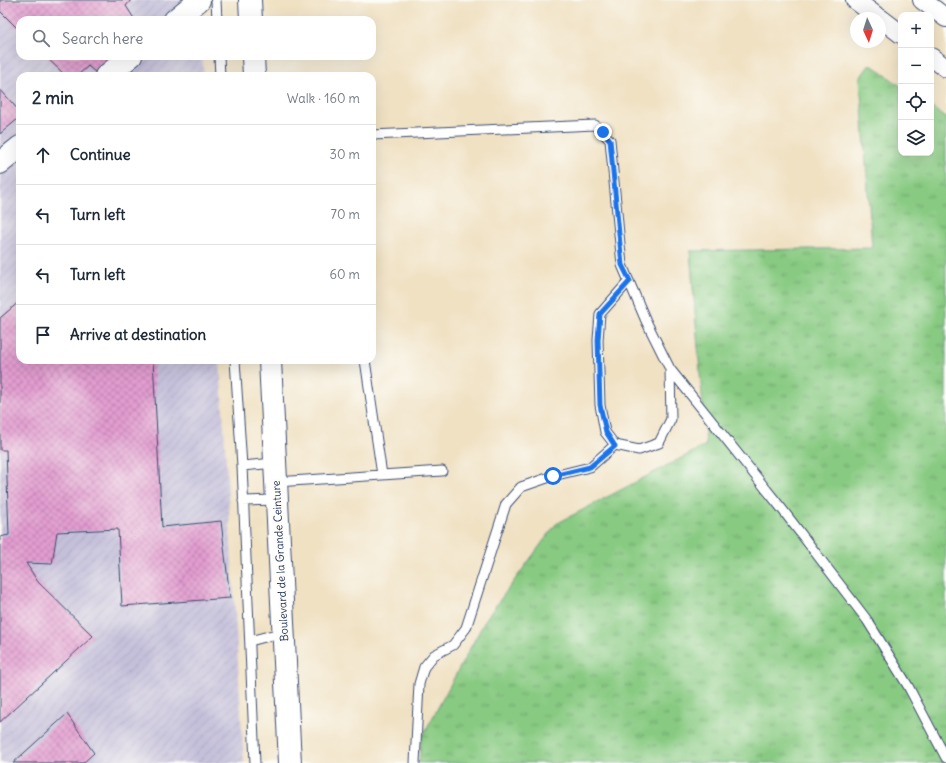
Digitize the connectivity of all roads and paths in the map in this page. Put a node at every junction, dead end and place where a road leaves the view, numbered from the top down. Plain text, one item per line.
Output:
1 (199, 0) edge
2 (216, 0) edge
3 (250, 0) edge
4 (855, 0) edge
5 (922, 0) edge
6 (872, 12) edge
7 (179, 16) edge
8 (217, 16) edge
9 (251, 16) edge
10 (946, 18) edge
11 (886, 23) edge
12 (898, 32) edge
13 (934, 59) edge
14 (126, 60) edge
15 (218, 60) edge
16 (253, 60) edge
17 (946, 68) edge
18 (111, 72) edge
19 (220, 72) edge
20 (254, 72) edge
21 (376, 135) edge
22 (16, 150) edge
23 (0, 163) edge
24 (630, 281) junction
25 (235, 364) edge
26 (270, 364) edge
27 (366, 364) edge
28 (670, 369) junction
29 (615, 446) junction
30 (242, 466) junction
31 (442, 471) dead end
32 (382, 475) junction
33 (276, 482) junction
34 (243, 501) junction
35 (284, 632) junction
36 (250, 641) junction
37 (946, 758) edge
38 (255, 763) edge
39 (290, 763) edge
40 (415, 763) edge

1 - 7 main road
2 - 8 lane
3 - 9 main road
4 - 6 street
5 - 10 street
11 - 12 street
13 - 17 street
14 - 18 main road
15 - 19 lane
16 - 20 main road
21 - 24 lane
22 - 23 main road
24 - 28 lane
24 - 29 lane
25 - 30 lane
26 - 33 main road, Boulevard de la Grande Ceinture
27 - 32 lane
28 - 29 lane
28 - 37 lane
29 - 40 lane
30 - 33 lane
30 - 34 lane
31 - 32 lane
32 - 33 lane
33 - 34 lane
33 - 35 main road, Boulevard de la Grande Ceinture
34 - 36 lane
35 - 36 lane
35 - 39 main road, Boulevard de la Grande Ceinture
36 - 38 lane

